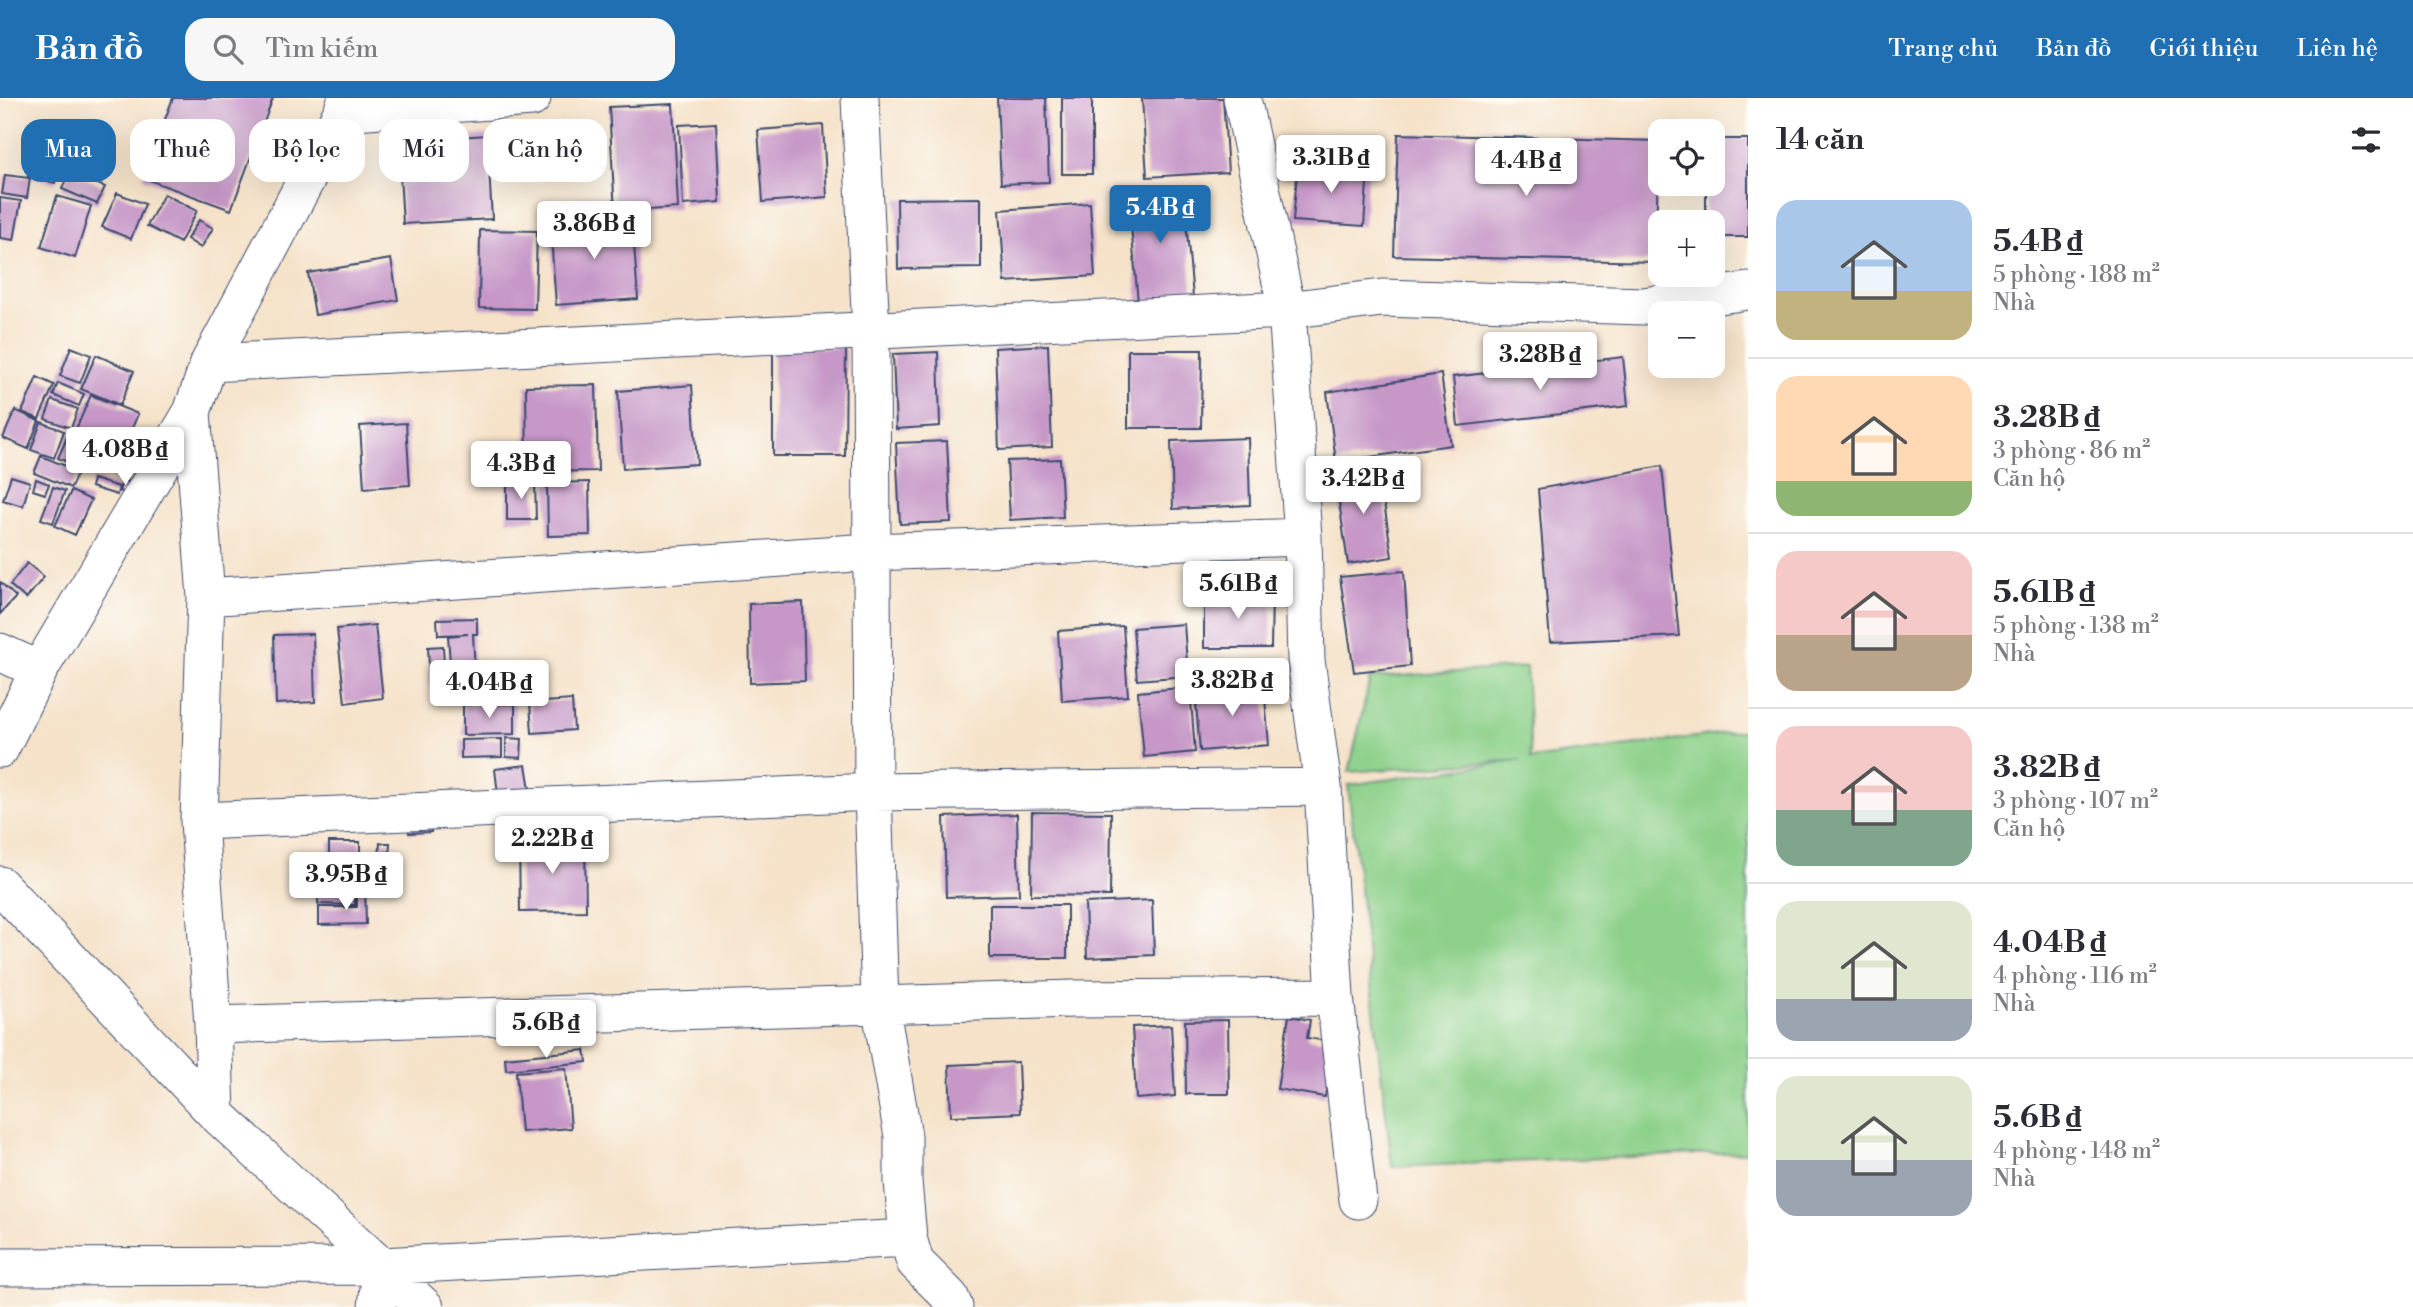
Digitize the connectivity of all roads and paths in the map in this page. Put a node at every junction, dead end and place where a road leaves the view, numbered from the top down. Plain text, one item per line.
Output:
1 (532, 98) edge
2 (860, 98) edge
3 (1242, 98) edge
4 (345, 105) edge
5 (1748, 291) edge
6 (1287, 310) junction
7 (871, 332) junction
8 (209, 362) junction
9 (192, 412) junction
10 (1303, 537) junction
11 (870, 552) junction
12 (206, 597) junction
13 (0, 652) edge
14 (39, 670) junction
15 (0, 749) edge
16 (1323, 787) junction
17 (873, 792) junction
18 (199, 821) junction
19 (0, 885) edge
20 (1335, 997) junction
21 (880, 1004) junction
22 (214, 1025) junction
23 (216, 1114) junction
24 (1358, 1200) dead end
25 (908, 1238) junction
26 (381, 1266) junction
27 (0, 1268) edge
28 (377, 1307) edge
29 (425, 1307) edge
30 (954, 1307) edge

1 - 4 street
2 - 7 street
3 - 6 street
4 - 8 street
5 - 6 street
6 - 7 street
6 - 10 street
7 - 8 street
7 - 11 street
8 - 9 street
9 - 12 street
9 - 14 street
10 - 11 street
10 - 16 street
11 - 12 street
11 - 17 street
12 - 18 street
13 - 14 street
14 - 15 street
16 - 17 street
16 - 20 street
17 - 18 street
17 - 21 street
18 - 22 street
19 - 23 street
20 - 21 street
20 - 24 street
21 - 22 street
21 - 25 street
22 - 23 street
23 - 26 street
25 - 26 street
25 - 30 street
26 - 27 street
26 - 28 street
26 - 29 street

